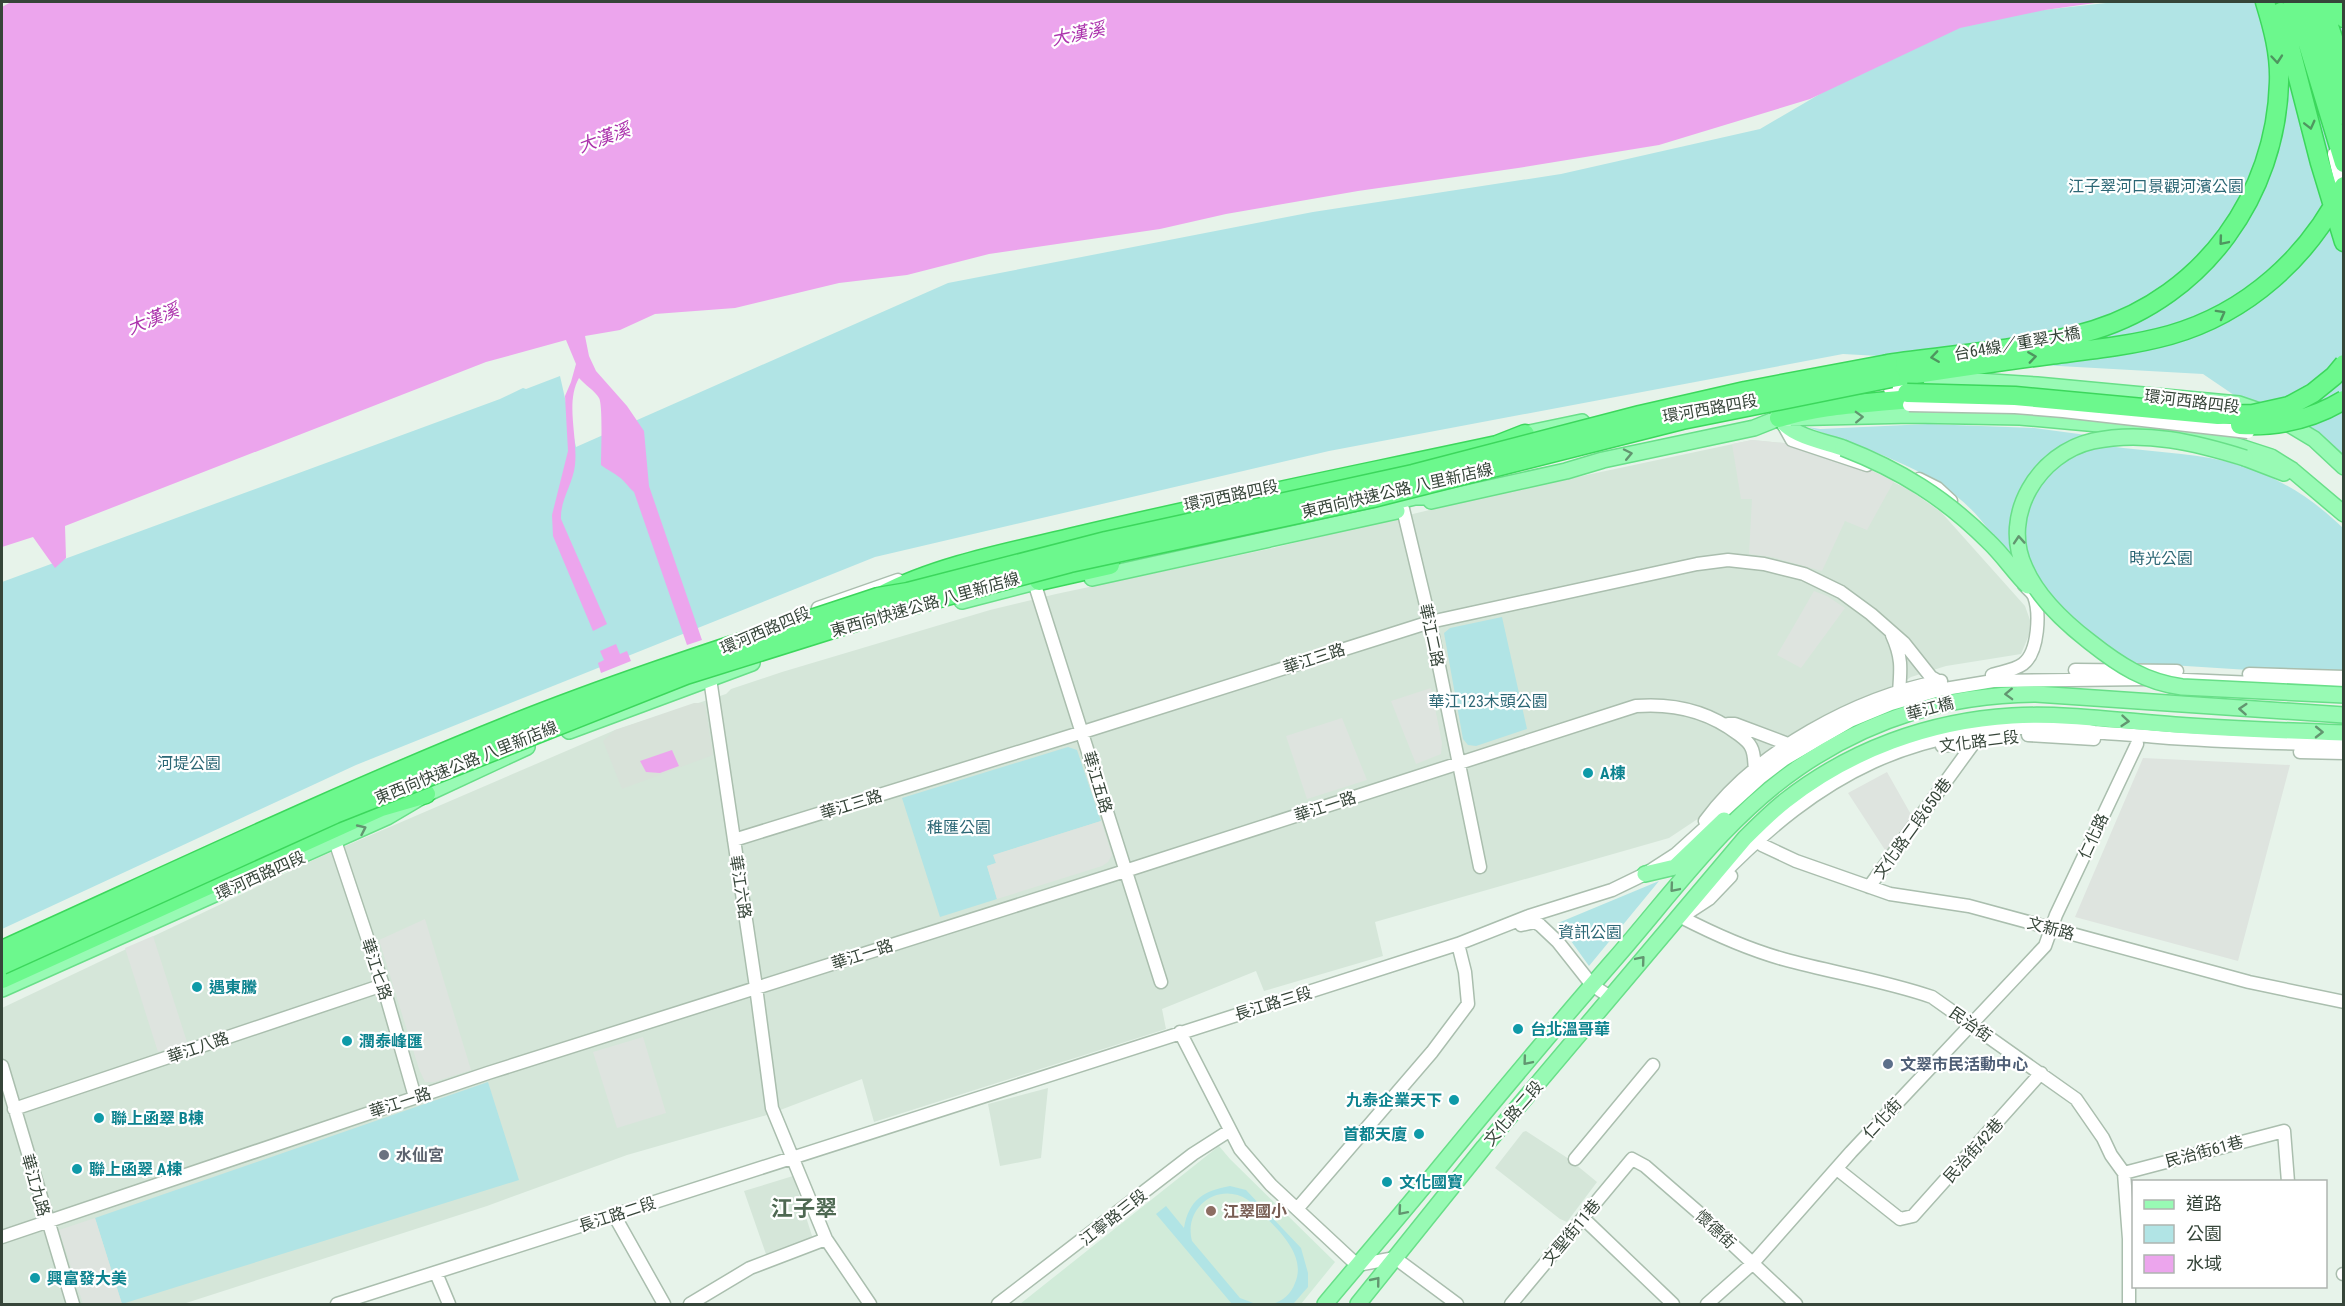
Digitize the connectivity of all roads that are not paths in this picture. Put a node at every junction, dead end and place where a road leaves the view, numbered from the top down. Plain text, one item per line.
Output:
1 (2265, 2) edge
2 (2278, 2) edge
3 (2286, 2) edge
4 (2293, 2) edge
5 (2307, 2) edge
6 (2321, 2) edge
7 (2337, 2) edge
8 (2343, 18) edge
9 (2343, 71) edge
10 (2343, 116) edge
11 (2343, 163) edge
12 (2343, 186) edge
13 (2343, 195) edge
14 (2343, 242) edge
15 (2343, 354) edge
16 (2343, 364) edge
17 (1870, 389) junction
18 (1899, 390) junction
19 (1773, 397) junction
20 (2343, 400) edge
21 (1735, 408) junction
22 (2343, 408) edge
23 (1779, 418) junction
24 (1525, 434) junction
25 (2343, 467) edge
26 (2311, 485) junction
27 (1439, 497) junction
28 (1403, 509) junction
29 (2343, 514) edge
30 (1036, 582) junction
31 (2033, 594) junction
32 (878, 597) junction
33 (2058, 615) junction
34 (1430, 622) junction
35 (1890, 632) junction
36 (704, 656) junction
37 (2141, 670) junction
38 (1992, 675) junction
39 (711, 677) junction
40 (2343, 677) edge
41 (1938, 681) junction
42 (2343, 687) edge
43 (1899, 692) junction
44 (2343, 695) edge
45 (2343, 715) edge
46 (1901, 716) junction
47 (2066, 722) junction
48 (1726, 724) junction
49 (483, 732) junction
50 (1083, 732) junction
51 (2343, 733) edge
52 (1976, 740) junction
53 (1788, 744) junction
54 (2137, 744) junction
55 (2343, 745) edge
56 (514, 752) junction
57 (2343, 753) edge
58 (1457, 763) junction
59 (423, 771) junction
60 (1755, 771) junction
61 (426, 794) junction
62 (734, 840) junction
63 (1689, 840) junction
64 (335, 841) junction
65 (1762, 845) junction
66 (1480, 867) dead end
67 (1125, 871) junction
68 (1645, 874) junction
69 (1869, 887) junction
70 (1599, 895) junction
71 (1676, 920) junction
72 (1504, 927) junction
73 (2053, 929) junction
74 (1558, 942) junction
75 (1458, 944) junction
76 (2, 945) edge
77 (2, 950) edge
78 (1612, 962) joint
79 (2, 964) edge
80 (2, 979) edge
81 (1161, 982) dead end
82 (382, 985) junction
83 (1592, 985) junction
84 (756, 987) junction
85 (2, 989) edge
86 (1610, 997) junction
87 (2343, 1002) edge
88 (1972, 1024) junction
89 (1180, 1032) junction
90 (2, 1065) edge
91 (1653, 1065) dead end
92 (2041, 1073) junction
93 (415, 1097) junction
94 (14, 1109) junction
95 (897, 1124) joint
96 (1229, 1131) junction
97 (792, 1158) junction
98 (1575, 1159) dead end
99 (1632, 1159) joint
100 (1837, 1168) junction
101 (2124, 1173) junction
102 (2288, 1180) edge
103 (1297, 1209) junction
104 (614, 1215) junction
105 (1582, 1218) junction
106 (47, 1221) junction
107 (2, 1237) edge
108 (826, 1239) junction
109 (2131, 1248) edge
110 (1395, 1258) junction
111 (1752, 1264) junction
112 (1357, 1265) junction
113 (436, 1273) junction
114 (73, 1305) edge
115 (337, 1305) edge
116 (449, 1305) edge
117 (664, 1305) edge
118 (690, 1305) edge
119 (870, 1305) edge
120 (998, 1305) edge
121 (1324, 1305) edge
122 (1358, 1305) edge
123 (1457, 1305) edge
124 (1511, 1305) edge
125 (1672, 1305) edge
126 (1707, 1305) edge
127 (1796, 1305) edge
128 (2129, 1305) edge

1 -> 18 highway, 台64線／重翠大橋
2 -> 14 highway
3 - 13 street
4 - 11 highway
5 - 10 highway
6 - 9 highway
7 - 8 highway
18 -> 12 highway, 台64線／重翠大橋
15 - 18 street
16 - 18 highway, bridge
17 - 18 highway
17 - 19 main road, 環河西路四段
17 - 25 main road, 環河西路四段
18 - 20 highway, bridge
18 - 21 highway, 東西向快速公路 八里新店線, bridge
18 - 22 street, bridge
18 - 23 highway
18 - 32 highway, 東西向快速公路 八里新店線, bridge
19 - 23 main road
19 - 24 main road, 環河西路四段
19 - 36 main road, 環河西路四段
21 - 30 highway, bridge
21 - 79 highway, 東西向快速公路 八里新店線, bridge
23 -> 26 main road, 環河西路四段
27 -> 23 main road, 環河西路四段
23 - 31 street
23 - 33 main road, bridge
24 - 32 highway
24 - 36 street, 環河西路四段
26 - 29 main road, 環河西路四段
33 -> 26 main road, bridge
27 - 28 main road, 環河西路四段
27 - 30 main road, 環河西路四段
28 - 30 main road, 環河西路四段
28 - 34 street, 華江二路
30 - 39 main road, 環河西路四段
30 - 50 street, 華江五路
31 - 37 street
31 - 38 street
32 - 77 highway, 東西向快速公路 八里新店線, bridge
33 - 44 main road, bridge
34 - 35 street, 華江三路
34 - 50 street, 華江三路
34 - 58 street, 華江二路
35 - 41 street, 華江三路
35 - 43 street, 華江三路
36 - 39 street, 華江六路
36 - 49 main road, 環河西路四段
37 - 38 street
37 - 40 street
38 - 41 street
39 - 56 main road, 環河西路四段
39 - 62 street, 華江六路
41 - 43 street
42 - 63 street, bridge
43 - 53 street
45 -> 46 main road, 華江橋
46 - 68 main road
46 -> 78 main road, 華江橋
47 -> 51 main road
47 - 55 street
47 - 71 main road, 文化路二段
48 - 53 street, 華江一路
48 - 58 street, 華江一路
48 - 60 street, 華江一路
49 - 59 main road, 環河西路四段
49 - 76 street, 環河西路四段
50 - 62 street, 華江三路
50 - 67 street, 華江五路
52 - 54 street, 文化路二段
52 - 65 street, 文化路二段
52 - 69 street, 文化路二段650巷
53 - 60 street
54 - 57 street, 文化路二段
54 - 73 street, 仁化路
56 - 59 main road, 環河西路四段
56 - 61 main road, 環河西路四段
58 - 66 street, 華江二路
58 - 67 street, 華江一路
59 - 79 main road, 環河西路四段
60 - 63 street
64 -> 61 main road, 環河西路四段
61 - 80 highway
62 - 84 street, 華江六路
63 - 68 street, 長江路三段
64 - 82 street, 華江七路
64 - 85 main road, 環河西路四段
65 - 69 street, 文新路
65 - 71 street, 文化路二段
67 - 81 street, 華江五路
67 - 84 street, 華江一路
68 - 70 street, 長江路三段
69 - 73 street, 文新路
70 - 72 street, 長江路三段
70 - 74 street
86 -> 71 main road, 文化路二段
71 - 88 street, 民治街
72 - 74 street
72 - 75 street, 長江路三段
73 - 87 street, 文新路
73 - 88 street, 仁化街
74 - 83 street
75 - 89 street, 長江路三段
75 - 103 street
78 - 83 main road, 文化路二段
82 - 93 street, 華江七路
82 - 94 street, 華江八路
83 - 86 street
83 -> 112 main road, 文化路二段
84 - 93 street, 華江一路
84 - 97 street, 華江六路
86 - 110 main road, 文化路二段
88 - 92 street, 民治街
88 - 100 street, 仁化街
89 - 95 street, 長江路三段
89 - 96 street
90 - 94 street, 華江九路
91 - 98 street
92 - 100 street, 民治街42巷
92 - 101 street, 民治街
93 - 106 street, 華江一路
94 - 106 street, 華江九路
95 - 97 street, 長江路二段
96 - 103 street
96 - 120 street, 江寧路三段
97 - 104 street, 長江路二段
97 - 108 street, 華江六路
99 - 105 street, 文聖街11巷
99 - 111 street, 懷德街
100 - 111 street, 仁化街
101 - 102 street, 民治街61巷
101 - 109 street, 民治街
103 - 112 street
104 - 113 street, 長江路二段
104 - 117 street
105 - 124 street, 文聖街11巷
105 - 125 street
106 - 107 street, 華江一路
106 - 114 street, 華江九路
108 - 118 street
108 - 119 street, 華江六路
109 - 128 street, 民治街
110 - 112 street
122 -> 110 main road, 文化路二段
110 - 123 street
111 - 126 street, 仁化街
111 - 127 street, 懷德街
112 - 121 main road, 文化路二段
113 - 115 street, 長江路二段
113 - 116 street

